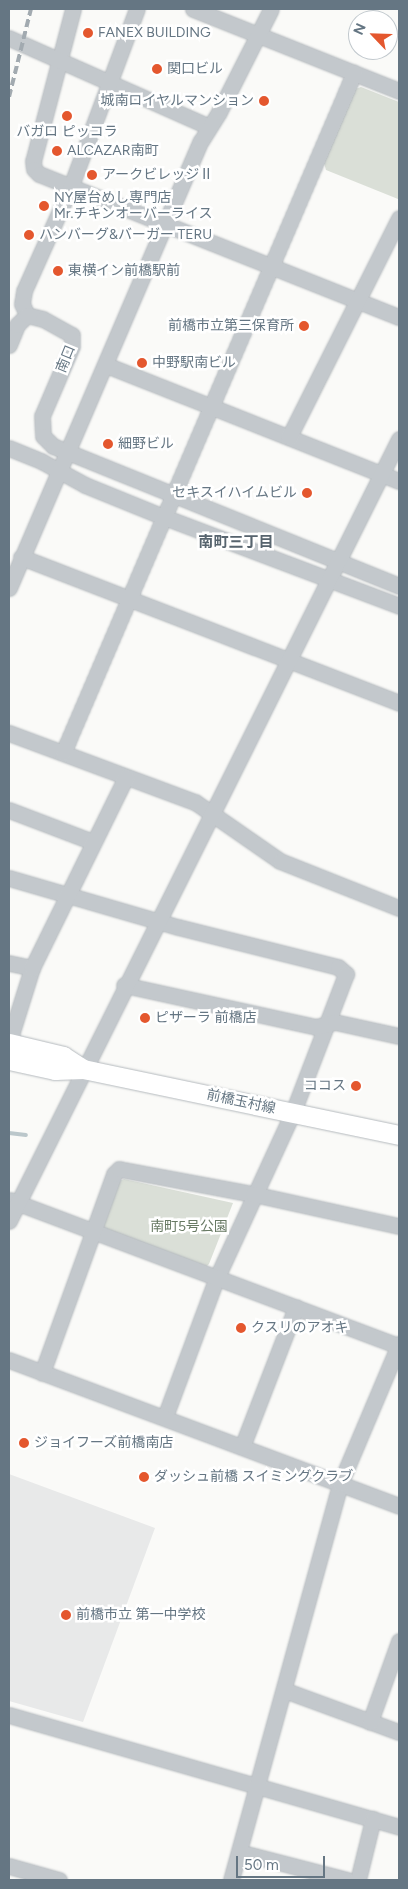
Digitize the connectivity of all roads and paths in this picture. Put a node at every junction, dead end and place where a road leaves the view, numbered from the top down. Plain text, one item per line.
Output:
1 (73, 9) edge
2 (137, 9) edge
3 (192, 9) edge
4 (271, 9) edge
5 (259, 36) junction
6 (9, 38) edge
7 (59, 59) junction
8 (354, 74) junction
9 (110, 81) junction
10 (399, 91) edge
11 (208, 126) junction
12 (70, 186) junction
13 (399, 218) edge
14 (165, 223) junction
15 (272, 266) junction
16 (359, 300) junction
17 (26, 315) junction
18 (399, 317) edge
19 (9, 345) edge
20 (106, 365) junction
21 (212, 407) junction
22 (289, 437) junction
23 (399, 439) edge
24 (9, 448) edge
25 (68, 453) junction
26 (59, 471) junction
27 (382, 474) junction
28 (399, 481) edge
29 (174, 495) junction
30 (164, 517) junction
31 (21, 557) junction
32 (338, 562) junction
33 (329, 580) junction
34 (399, 586) edge
35 (9, 588) edge
36 (127, 599) junction
37 (399, 606) edge
38 (288, 662) junction
39 (399, 703) edge
40 (9, 733) edge
41 (63, 753) junction
42 (126, 777) junction
43 (9, 810) edge
44 (212, 811) junction
45 (93, 842) junction
46 (9, 878) edge
47 (67, 894) junction
48 (399, 908) edge
49 (156, 920) junction
50 (9, 963) edge
51 (32, 968) junction
52 (124, 985) junction
53 (326, 1025) junction
54 (399, 1036) edge
55 (10, 1052) edge
56 (83, 1069) junction
57 (293, 1112) junction
58 (399, 1135) edge
59 (253, 1194) junction
60 (13, 1201) edge
61 (9, 1221) edge
62 (399, 1226) edge
63 (93, 1232) junction
64 (217, 1277) junction
65 (296, 1307) junction
66 (399, 1345) edge
67 (9, 1360) edge
68 (42, 1373) junction
69 (164, 1417) junction
70 (242, 1447) junction
71 (340, 1484) junction
72 (399, 1506) edge
73 (399, 1641) edge
74 (284, 1690) junction
75 (9, 1715) edge
76 (370, 1722) junction
77 (399, 1732) edge
78 (257, 1786) junction
79 (373, 1819) junction
80 (399, 1827) edge
81 (238, 1852) junction
82 (9, 1866) edge
83 (59, 1880) edge
84 (231, 1880) edge
85 (348, 1880) edge
86 (358, 1880) edge

1 - 7 street
2 - 9 street
3 - 5 street
4 - 5 street
5 - 8 street
5 - 11 street
6 - 7 street
7 - 9 street
7 - 12 street
8 - 10 street
8 - 15 street
9 - 11 street
9 - 12 street
11 - 14 street
12 - 14 street
12 - 17 street
13 - 16 street
14 - 15 street
14 - 20 street
15 - 16 street
15 - 21 street
16 - 18 street
16 - 22 street
17 - 19 street
17 - 25 street, 南口
20 - 21 street
20 - 25 street
21 - 22 street
21 - 29 street
22 - 27 street
23 - 27 street
24 - 26 street
25 - 26 street
25 - 29 street
26 - 30 street
26 - 31 street
27 - 28 street
27 - 32 street
29 - 30 street
29 - 32 street
30 - 33 street
30 - 36 street
31 - 35 street
31 - 36 street
32 - 33 street
32 - 34 street
33 - 37 street
33 - 38 street
36 - 38 street
36 - 41 street
38 - 39 street
38 - 44 street
40 - 41 street
41 - 42 street
42 - 44 street
42 - 45 street
43 - 45 street
44 - 48 street
44 - 49 street
45 - 47 street
46 - 47 street
47 - 49 street
47 - 51 street
49 - 52 street
49 - 53 street
50 - 51 street
51 - 55 street
52 - 53 street
52 - 56 street
53 - 54 street
53 - 57 street
55 - 56 main road, 前橋玉村線
56 - 57 main road, 前橋玉村線
56 - 60 street
57 - 58 main road, 前橋玉村線
57 - 59 street
59 - 62 street
59 - 63 street
59 - 64 street
60 - 61 street
60 - 63 street
63 - 64 street
63 - 68 street
64 - 65 street
64 - 69 street
65 - 66 street
65 - 70 street
66 - 71 street
67 - 68 street
68 - 69 street
69 - 70 street
70 - 71 street
71 - 72 street
71 - 74 street
73 - 76 street
74 - 76 street
74 - 78 street
75 - 78 street
76 - 77 street
78 - 79 street
78 - 81 street
79 - 80 street
79 - 86 street
81 - 84 street
81 - 85 street
82 - 83 street

